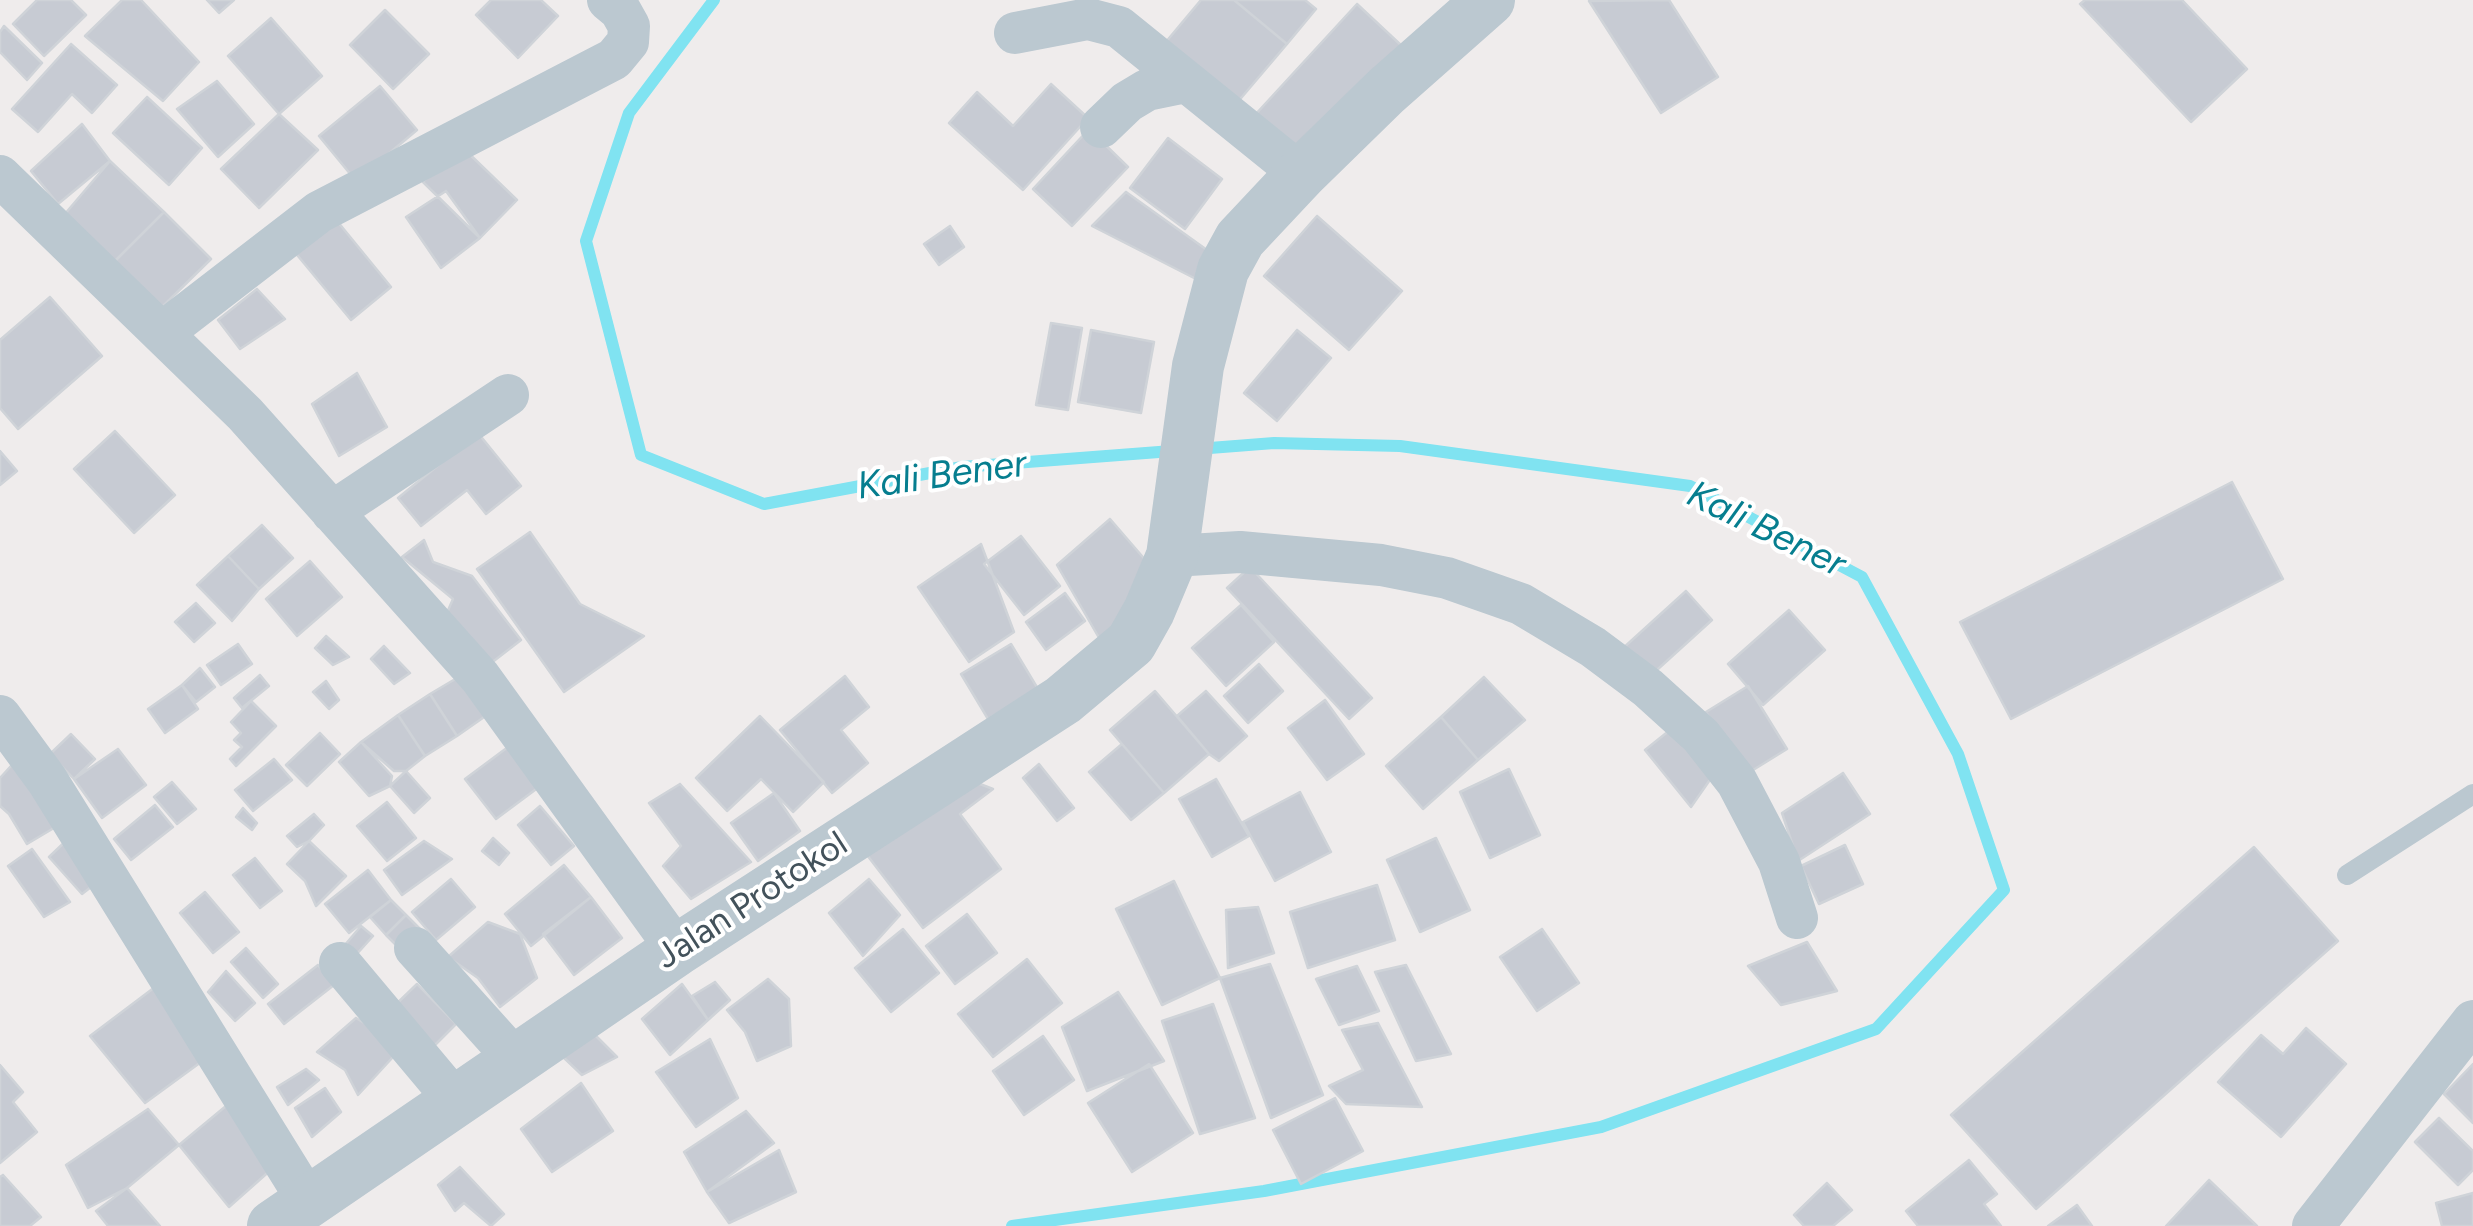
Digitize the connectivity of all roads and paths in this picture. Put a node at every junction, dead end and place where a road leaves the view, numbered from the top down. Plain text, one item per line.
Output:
1 (608, 0) edge
2 (1489, 0) edge
3 (1015, 32) dead end
4 (1186, 82) junction
5 (1101, 127) dead end
6 (1301, 174) junction
7 (0, 176) edge
8 (162, 333) junction
9 (508, 395) dead end
10 (332, 512) junction
11 (1173, 544) junction
12 (0, 716) edge
13 (2473, 794) edge
14 (2348, 875) dead end
15 (1797, 918) dead end
16 (415, 948) dead end
17 (677, 950) junction
18 (340, 963) dead end
19 (2473, 1021) edge
20 (514, 1058) junction
21 (454, 1099) junction
22 (287, 1218) edge
23 (2313, 1226) edge

1 - 8 street
2 - 6 street, Jalan Protokol
3 - 4 street
4 - 5 street
4 - 6 street
6 - 11 street, Jalan Protokol
7 - 8 street
8 - 10 street
9 - 10 street
10 - 17 street
11 - 15 street
11 - 17 street, Jalan Protokol
12 - 22 street
13 - 14 lane
16 - 20 street
17 - 20 street, Jalan Protokol
18 - 21 street
19 - 23 street
20 - 21 street, Jalan Protokol
21 - 22 street, Jalan Protokol

